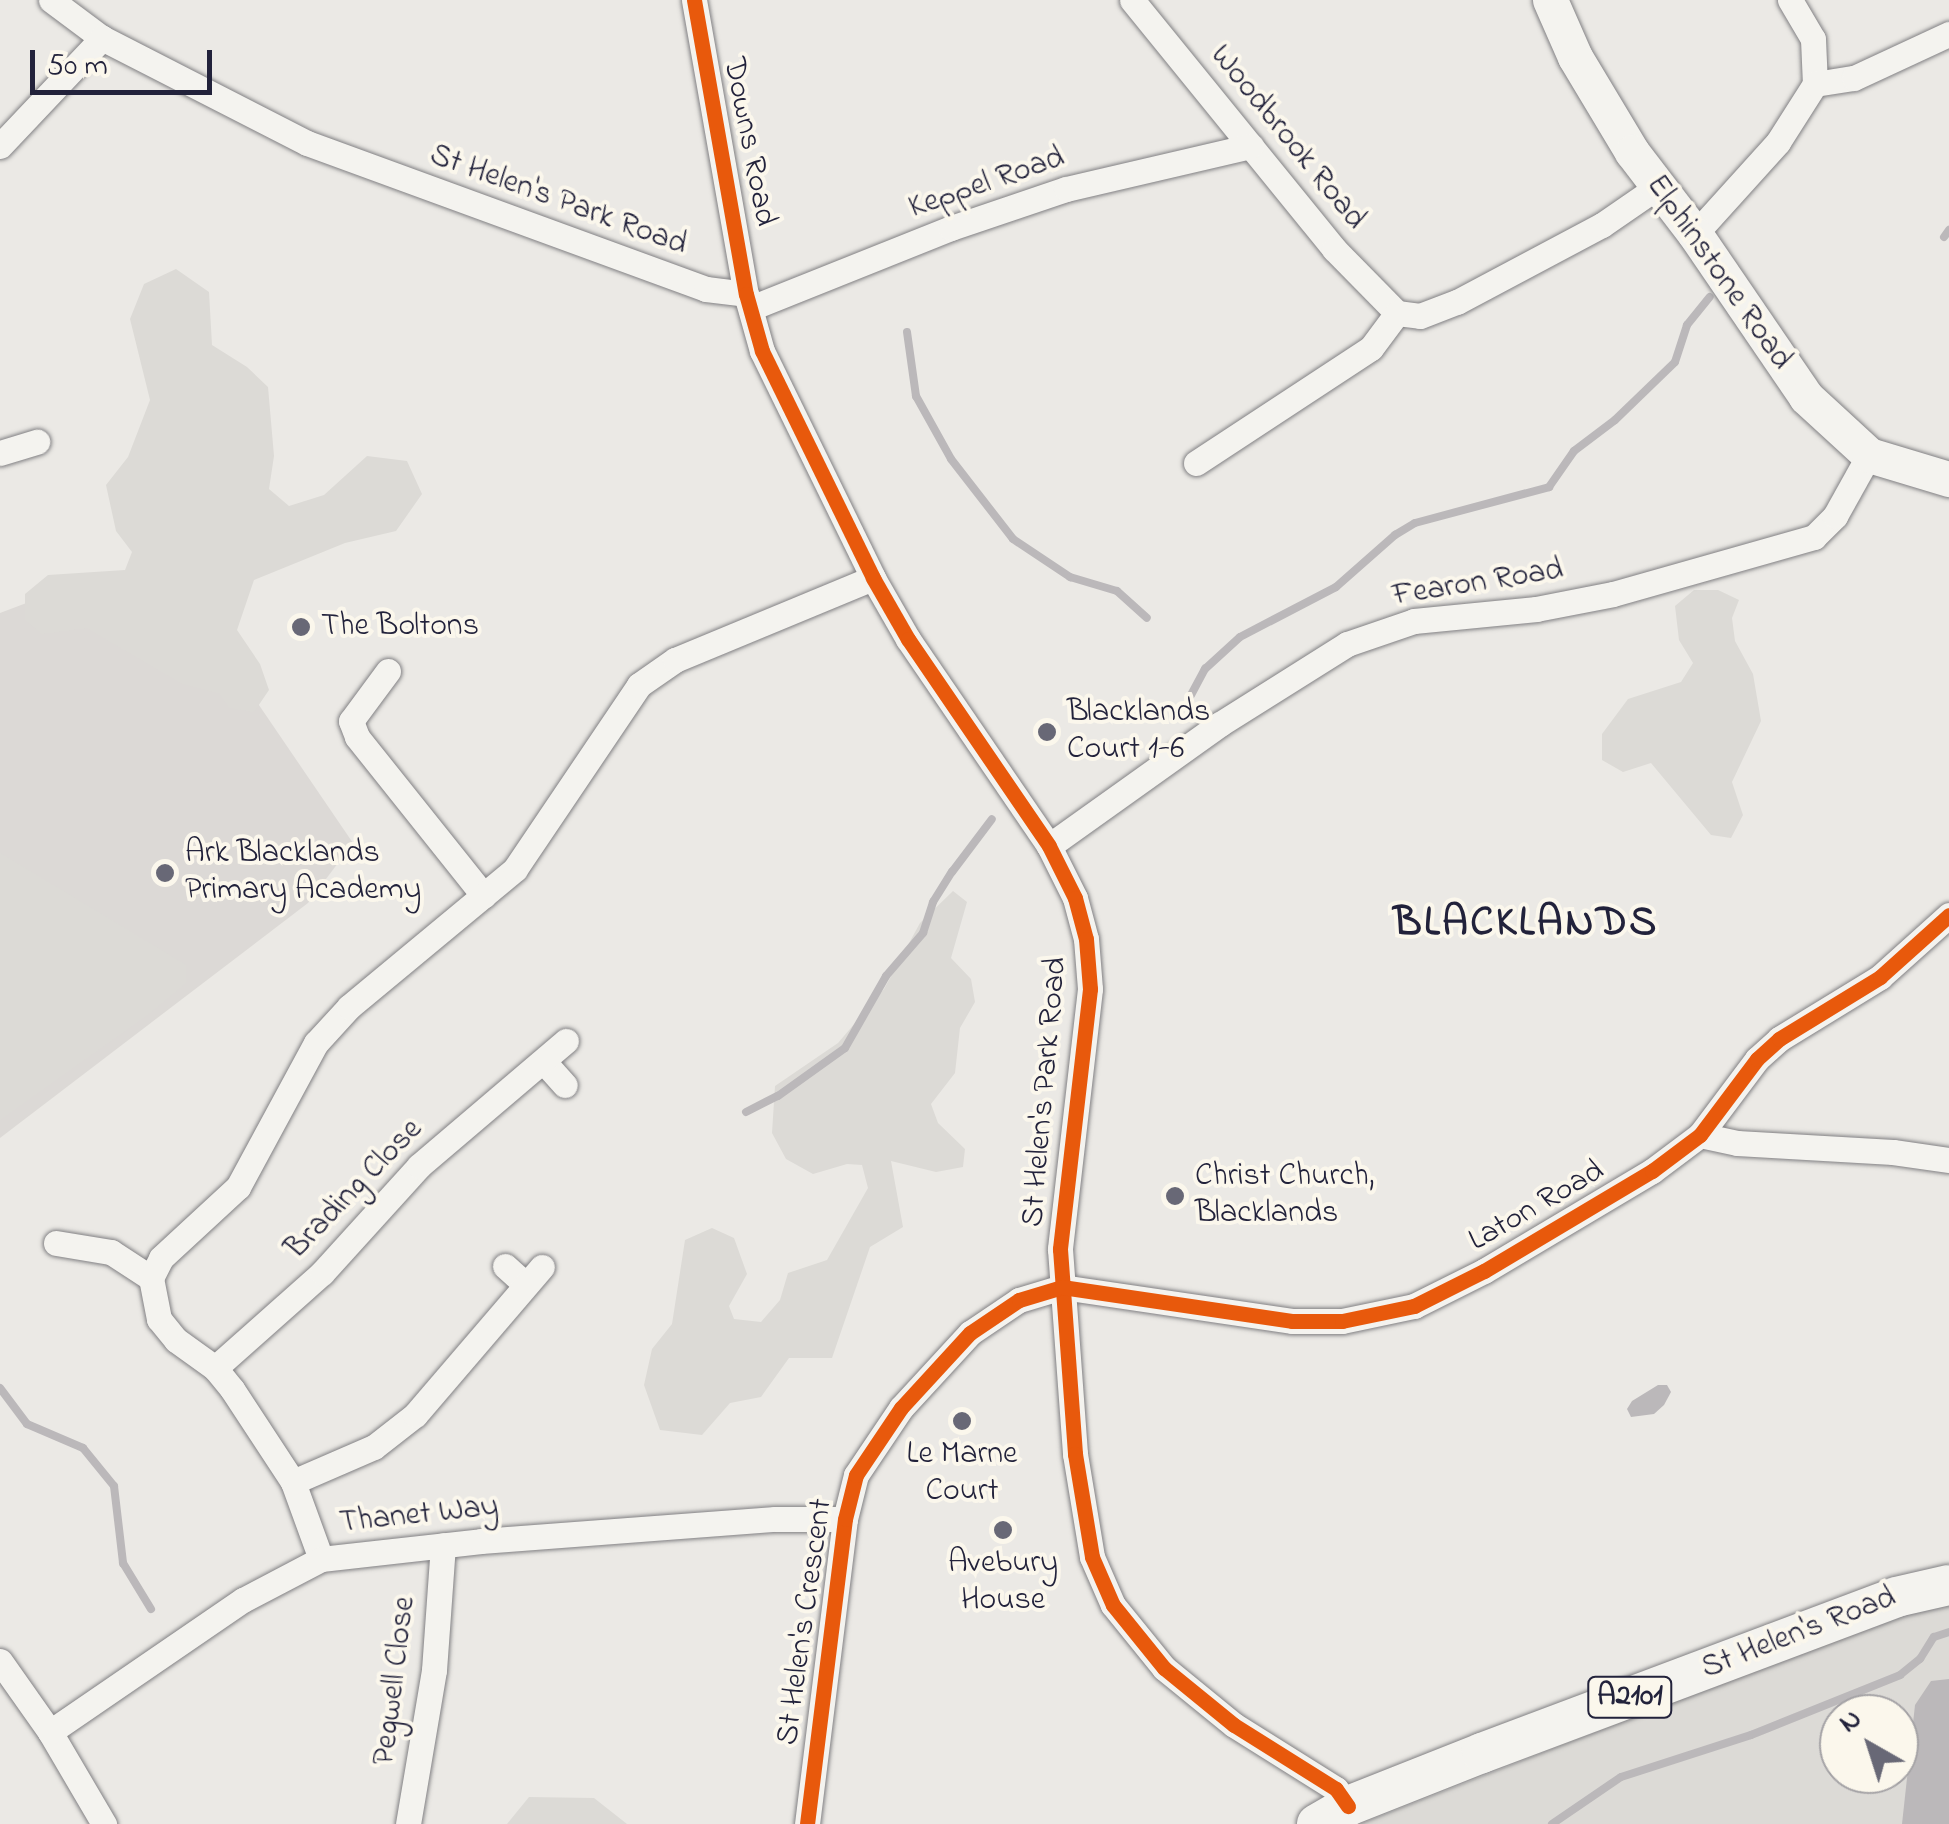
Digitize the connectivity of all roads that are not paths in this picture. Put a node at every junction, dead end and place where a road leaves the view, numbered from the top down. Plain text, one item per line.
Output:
1 (51, 0) edge
2 (694, 0) edge
3 (1132, 0) edge
4 (1550, 0) edge
5 (1790, 0) edge
6 (1949, 34) edge
7 (102, 38) junction
8 (1815, 84) junction
9 (0, 146) edge
10 (1251, 146) junction
11 (1657, 187) junction
12 (1695, 234) junction
13 (748, 300) junction
14 (1397, 313) junction
15 (37, 442) dead end
16 (0, 453) edge
17 (1869, 456) junction
18 (1196, 463) dead end
19 (1949, 479) edge
20 (872, 578) junction
21 (388, 671) dead end
22 (1048, 846) junction
23 (484, 896) junction
24 (1949, 915) edge
25 (566, 1041) dead end
26 (544, 1062) junction
27 (565, 1086) dead end
28 (1700, 1136) junction
29 (1949, 1160) edge
30 (56, 1242) dead end
31 (505, 1266) dead end
32 (151, 1278) junction
33 (1062, 1287) junction
34 (216, 1368) junction
35 (292, 1482) junction
36 (845, 1518) junction
37 (443, 1546) junction
38 (321, 1559) junction
39 (1949, 1585) edge
40 (0, 1660) edge
41 (50, 1732) junction
42 (1332, 1815) edge
43 (104, 1824) edge
44 (408, 1824) edge
45 (808, 1824) edge

1 - 7 street, St Helen's Park Road
2 - 13 street, Downs Road
3 - 10 street, Woodbrook Road
4 - 11 street, Elphinstone Road
5 - 8 street
6 - 8 street
7 - 9 street
7 - 13 street, St Helen's Park Road
8 - 12 street
10 - 13 street, Keppel Road
10 - 14 street, Woodbrook Road
11 - 12 street, Elphinstone Road
11 - 14 street
12 - 17 street, Elphinstone Road
13 - 20 street, St Helen's Park Road
14 - 18 street
15 - 16 street
17 - 19 street, Elphinstone Road
17 - 22 street, Fearon Road
20 - 22 street, St Helen's Park Road
20 - 23 street
21 - 23 street
22 - 33 street, St Helen's Park Road
23 - 32 street
24 - 28 street, Laton Road
25 - 26 street, Brading Close
26 - 27 street
26 - 34 street, Brading Close
28 - 29 street
28 - 33 street, Laton Road
30 - 32 street
31 - 35 street
32 - 34 street
33 - 36 street, St Helen's Crescent
33 - 42 street, St Helen's Park Road
34 - 35 street
35 - 38 street
36 - 37 street, Thanet Way
36 - 45 street, St Helen's Crescent
37 - 38 street, Thanet Way
37 - 44 street, Pegwell Close
38 - 41 street, Thanet Way
39 - 42 main road, St Helen's Road / A2101
40 - 41 street
41 - 43 street

